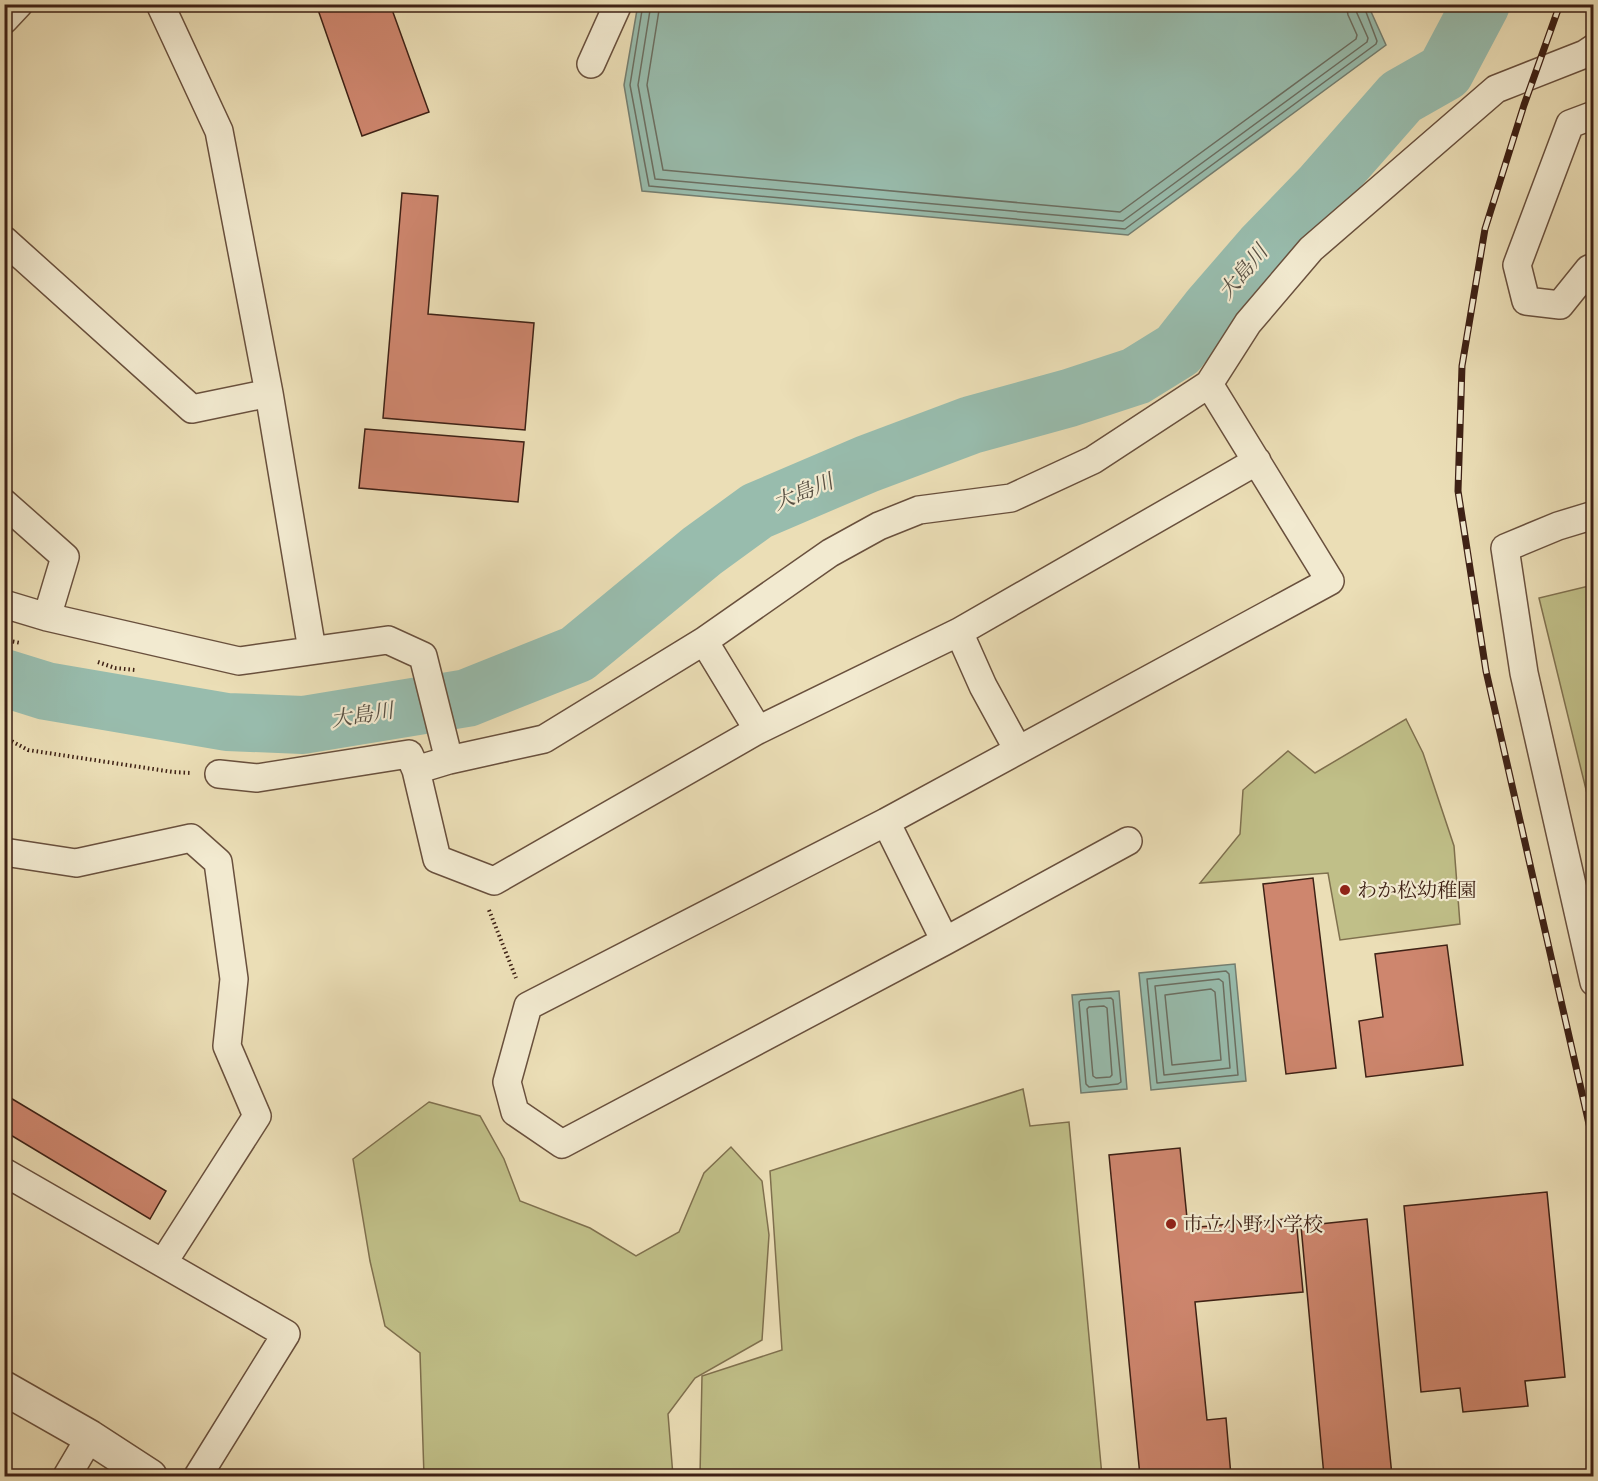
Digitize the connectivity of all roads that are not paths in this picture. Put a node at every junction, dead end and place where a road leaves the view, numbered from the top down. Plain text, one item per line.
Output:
1 (19, 4) edge
2 (160, 4) edge
3 (618, 4) edge
4 (4, 20) edge
5 (1593, 48) edge
6 (591, 64) dead end
7 (1593, 115) edge
8 (4, 240) edge
9 (1593, 267) edge
10 (1209, 384) junction
11 (269, 393) junction
12 (1257, 461) junction
13 (4, 503) edge
14 (1593, 515) edge
15 (4, 604) edge
16 (47, 617) junction
17 (959, 632) junction
18 (704, 641) junction
19 (312, 650) junction
20 (758, 730) junction
21 (1018, 750) junction
22 (449, 759) junction
23 (416, 770) junction
24 (219, 774) road end
25 (886, 822) junction
26 (1128, 841) dead end
27 (4, 852) edge
28 (945, 941) junction
29 (1593, 982) edge
30 (4, 1172) edge
31 (164, 1263) junction
32 (4, 1388) edge
33 (90, 1437) junction
34 (67, 1476) edge
35 (150, 1476) edge
36 (198, 1476) edge

1 - 4 street
2 - 11 street
3 - 6 street
5 - 10 street
7 - 9 street
8 - 11 street
10 - 12 street
10 - 18 street
11 - 19 street
12 - 17 street
12 - 21 street
13 - 16 street
14 - 29 street
15 - 16 street
16 - 19 street
17 - 20 street
17 - 21 street
18 - 20 street
18 - 22 street
19 - 22 street
20 - 23 street
21 - 25 street
22 - 23 street
23 - 24 street
25 - 28 street
25 - 28 street
26 - 28 street
27 - 31 street
30 - 31 street
31 - 36 street
32 - 33 street
33 - 34 street
33 - 35 street

